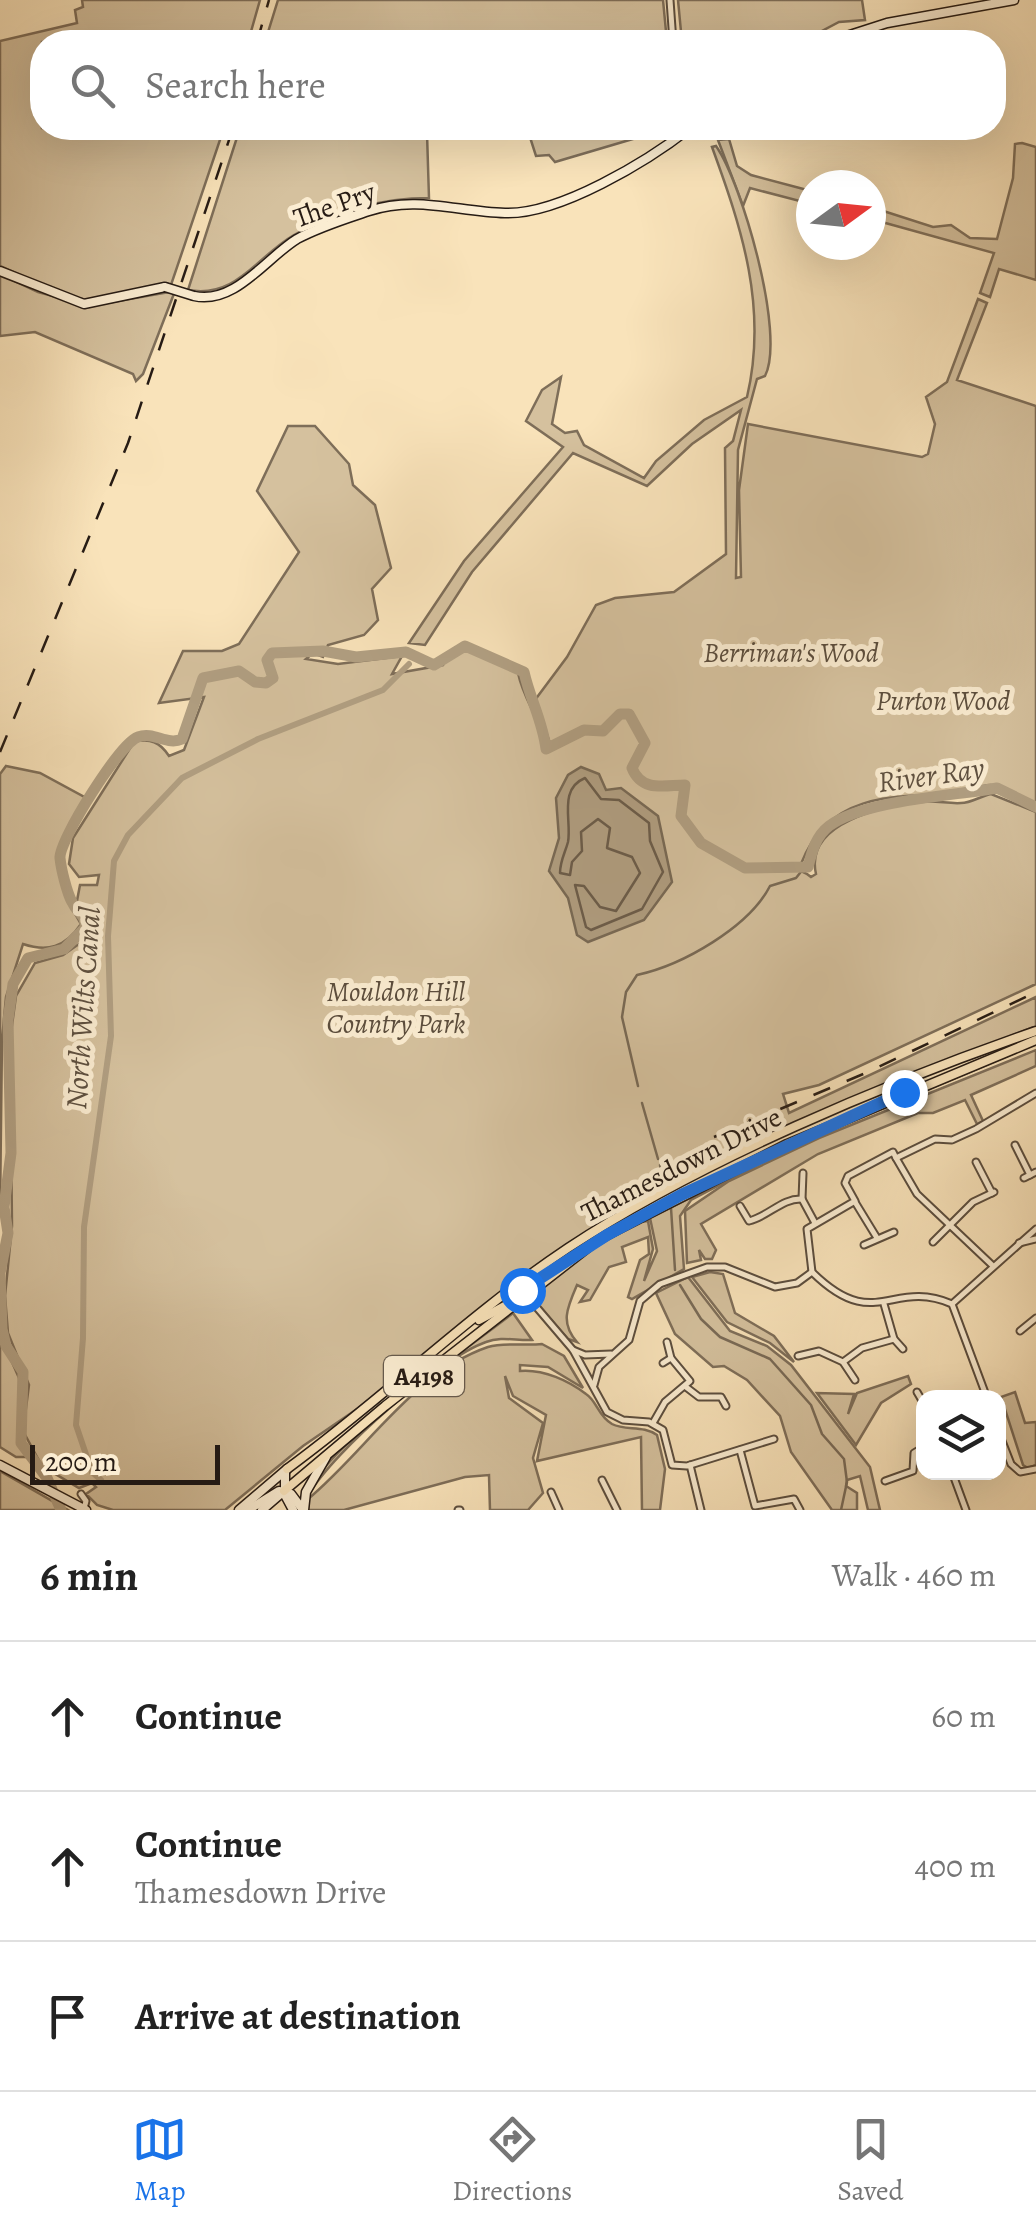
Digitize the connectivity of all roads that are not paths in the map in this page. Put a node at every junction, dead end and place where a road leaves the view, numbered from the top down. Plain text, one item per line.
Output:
1 (670, 0) edge
2 (1014, 0) edge
3 (672, 30) edge
4 (865, 30) edge
5 (672, 140) edge
6 (0, 271) edge
7 (1036, 1030) edge
8 (1036, 1040) edge
9 (1036, 1093) edge
10 (1014, 1145) dead end
11 (896, 1158) junction
12 (976, 1162) dead end
13 (803, 1173) dead end
14 (1030, 1175) edge
15 (676, 1193) junction
16 (802, 1198) junction
17 (855, 1201) junction
18 (740, 1206) dead end
19 (637, 1213) junction
20 (816, 1223) junction
21 (952, 1225) junction
22 (1036, 1229) edge
23 (894, 1232) dead end
24 (877, 1238) junction
25 (1036, 1239) edge
26 (933, 1242) dead end
27 (1020, 1243) junction
28 (864, 1244) dead end
29 (992, 1265) junction
30 (812, 1272) junction
31 (519, 1293) junction
32 (884, 1304) junction
33 (952, 1304) junction
34 (1036, 1318) edge
35 (1020, 1332) dead end
36 (894, 1339) junction
37 (668, 1342) dead end
38 (902, 1349) dead end
39 (573, 1350) junction
40 (614, 1354) junction
41 (585, 1355) junction
42 (595, 1356) junction
43 (798, 1356) dead end
44 (671, 1358) junction
45 (580, 1362) junction
46 (843, 1362) junction
47 (662, 1363) dead end
48 (598, 1370) junction
49 (587, 1374) junction
50 (856, 1380) dead end
51 (594, 1385) junction
52 (686, 1387) junction
53 (983, 1390) edge
54 (726, 1406) dead end
55 (653, 1423) junction
56 (774, 1439) dead end
57 (1006, 1449) edge
58 (740, 1450) junction
59 (329, 1453) junction
60 (916, 1453) edge
61 (0, 1465) edge
62 (690, 1465) junction
63 (287, 1469) junction
64 (1036, 1469) edge
65 (602, 1480) dead end
66 (955, 1480) edge
67 (885, 1481) dead end
68 (284, 1492) junction
69 (551, 1492) dead end
70 (81, 1494) dead end
71 (555, 1507) edge
72 (85, 1510) edge
73 (239, 1510) edge
74 (248, 1510) edge
75 (262, 1510) edge
76 (280, 1510) edge
77 (293, 1510) edge
78 (304, 1510) edge
79 (617, 1510) edge
80 (701, 1510) edge
81 (800, 1510) edge
82 (966, 1510) edge

1 - 3 street
2 - 4 main road
5 - 6 main road, The Pry, bridge
7 - 15 main road, Thamesdown Drive / A4198
8 - 15 main road, Thamesdown Drive / A4198
9 - 11 street
10 - 14 street
11 - 17 street
11 - 21 street
12 - 21 street
13 - 16 street
15 - 19 main road, Thamesdown Drive / A4198
16 - 18 street
16 - 20 street
17 - 20 street
17 - 24 street
19 - 31 main road, Thamesdown Drive / A4198
19 - 31 main road, Thamesdown Drive / A4198
20 - 30 street
21 - 26 street
21 - 29 street
22 - 27 street
23 - 24 street
24 - 28 street
25 - 27 street
27 - 29 street
29 - 33 street
30 - 32 street
30 - 40 street
31 - 39 street
31 - 59 main road, Thamesdown Drive / A4198
31 - 63 main road, A4198
32 - 33 street
32 - 36 street
33 - 53 street
34 - 35 street
36 - 38 street
36 - 46 street
37 - 44 street
39 - 41 street
39 - 45 street
40 - 42 street
40 - 48 street
41 - 42 street
41 - 45 street
42 - 48 street
43 - 46 street
44 - 47 street
44 - 52 street
45 - 49 street
46 - 50 street
48 - 49 street
48 - 51 street
49 - 51 street
51 - 55 street
52 - 54 street
52 - 55 street
55 - 62 street
56 - 58 street
57 - 64 street
58 - 62 street
58 - 81 street
59 - 68 main road, Thamesdown Drive / A4198
59 - 78 main road
60 - 67 street
61 - 72 main road
62 - 80 street
63 - 68 main road
63 - 73 main road
65 - 79 street
66 - 82 street
68 - 74 main road
68 - 75 main road
68 - 77 main road
68 - 78 main road
69 - 71 street
70 - 72 street
75 - 76 main road

